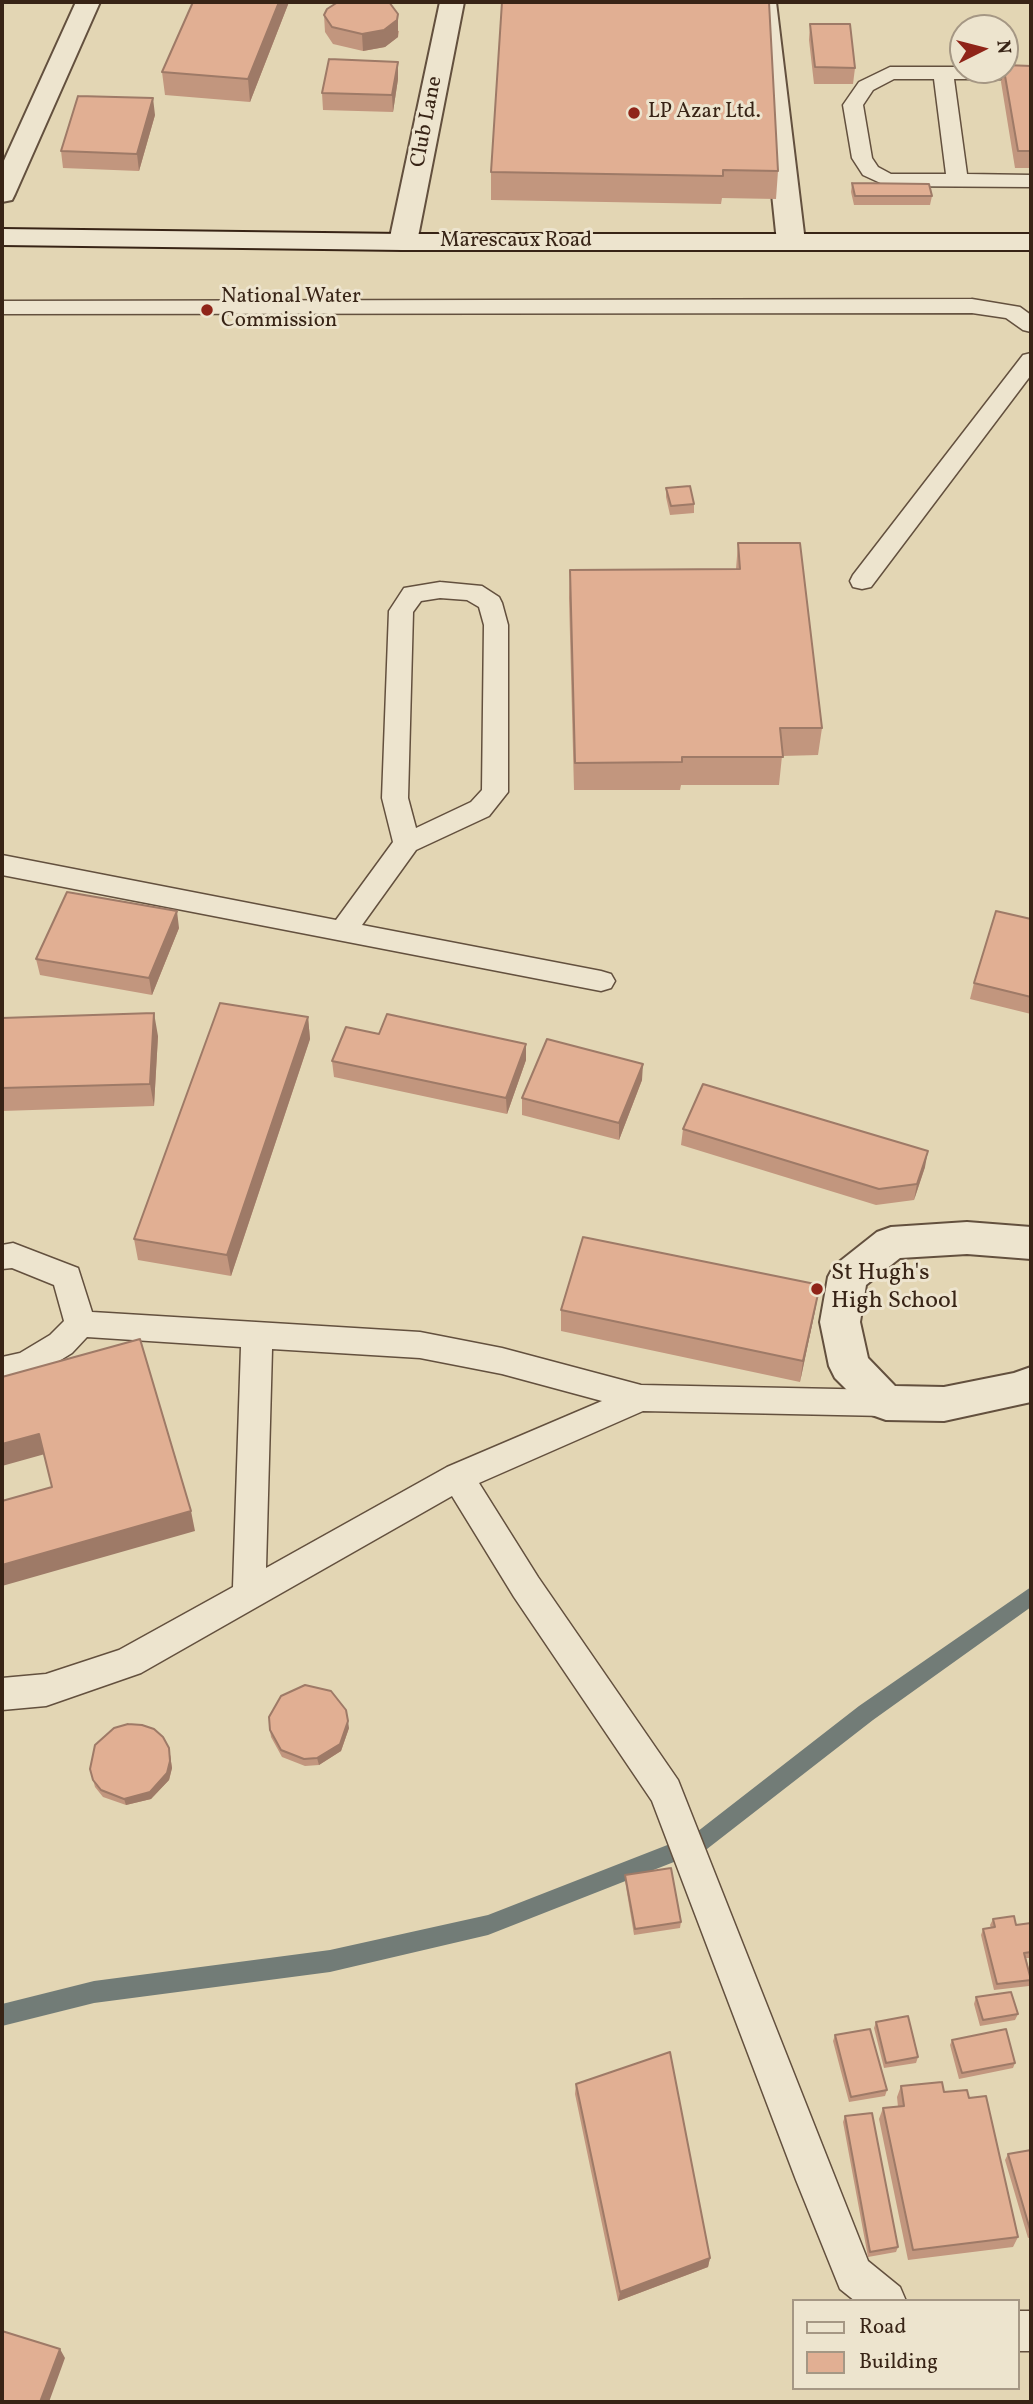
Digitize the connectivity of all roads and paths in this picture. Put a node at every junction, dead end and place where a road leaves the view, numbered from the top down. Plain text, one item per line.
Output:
1 (88, 2) edge
2 (452, 2) edge
3 (764, 2) edge
4 (943, 73) junction
5 (1031, 73) edge
6 (957, 180) junction
7 (1031, 181) edge
8 (2, 194) edge
9 (2, 237) edge
10 (403, 242) junction
11 (791, 242) junction
12 (1031, 242) edge
13 (2, 308) edge
14 (1031, 325) edge
15 (1031, 360) edge
16 (862, 581) dead end
17 (407, 843) junction
18 (2, 864) edge
19 (342, 931) junction
20 (601, 981) dead end
21 (1031, 1243) edge
22 (2, 1257) edge
23 (80, 1325) junction
24 (257, 1334) junction
25 (2, 1370) edge
26 (1031, 1384) edge
27 (641, 1398) junction
28 (886, 1403) junction
29 (458, 1477) junction
30 (249, 1592) junction
31 (2, 1694) edge
32 (884, 2299) edge

1 - 8 street
2 - 10 street, Club Lane
3 - 11 street
4 - 5 lane
4 - 6 lane
4 - 6 lane
6 - 7 lane
9 - 10 street, Marescaux Road
10 - 11 street, Marescaux Road
11 - 12 street, Marescaux Road
13 - 14 lane
15 - 16 lane
17 - 17 lane
17 - 19 lane
18 - 19 lane
19 - 20 lane
21 - 28 street
22 - 23 lane
23 - 24 lane
23 - 25 lane
24 - 27 lane
24 - 30 lane
26 - 28 street
27 - 28 lane
27 - 29 lane
29 - 30 lane
29 - 32 lane
30 - 31 lane

